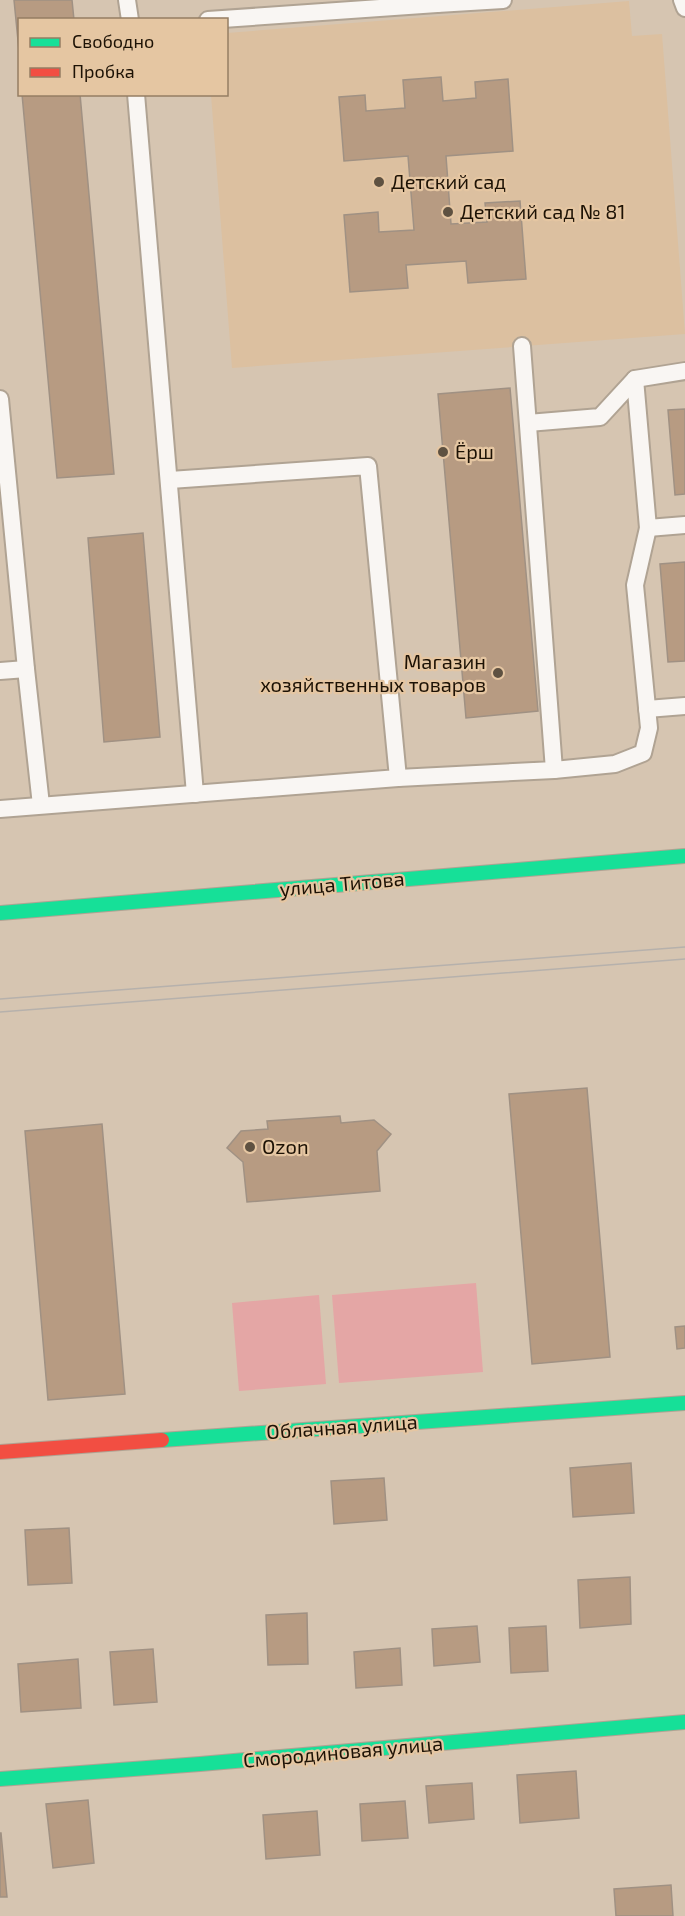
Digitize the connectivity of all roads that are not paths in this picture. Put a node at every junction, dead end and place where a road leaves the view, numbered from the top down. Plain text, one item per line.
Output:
1 (127, 0) edge
2 (503, 0) edge
3 (682, 0) edge
4 (436, 2) edge
5 (285, 7) edge
6 (685, 8) edge
7 (130, 18) edge
8 (220, 18) edge
9 (136, 96) edge
10 (522, 346) dead end
11 (685, 371) edge
12 (635, 379) junction
13 (0, 399) edge
14 (528, 423) junction
15 (170, 480) junction
16 (685, 525) edge
17 (648, 528) junction
18 (26, 669) junction
19 (0, 671) edge
20 (685, 706) edge
21 (647, 709) junction
22 (554, 770) junction
23 (399, 778) junction
24 (195, 794) junction
25 (41, 805) junction
26 (0, 809) edge
27 (685, 856) edge
28 (0, 913) edge
29 (685, 1403) edge
30 (0, 1452) edge
31 (685, 1722) edge
32 (0, 1779) edge

1 - 7 lane
2 - 4 lane
3 - 6 lane
4 - 5 lane
5 - 8 lane
9 - 15 lane
10 - 14 lane
11 - 12 lane
12 - 14 lane
12 - 17 lane
13 - 18 lane
14 - 22 lane
15 - 23 lane
15 - 24 lane
16 - 17 lane
17 - 21 lane
18 - 19 lane
18 - 25 lane
20 - 21 lane
21 - 22 lane
22 - 23 lane
23 - 24 lane
24 - 25 lane
25 - 26 lane
27 - 28 street, улица Титова
29 - 30 street, Облачная улица
31 - 32 street, Смородиновая улица

